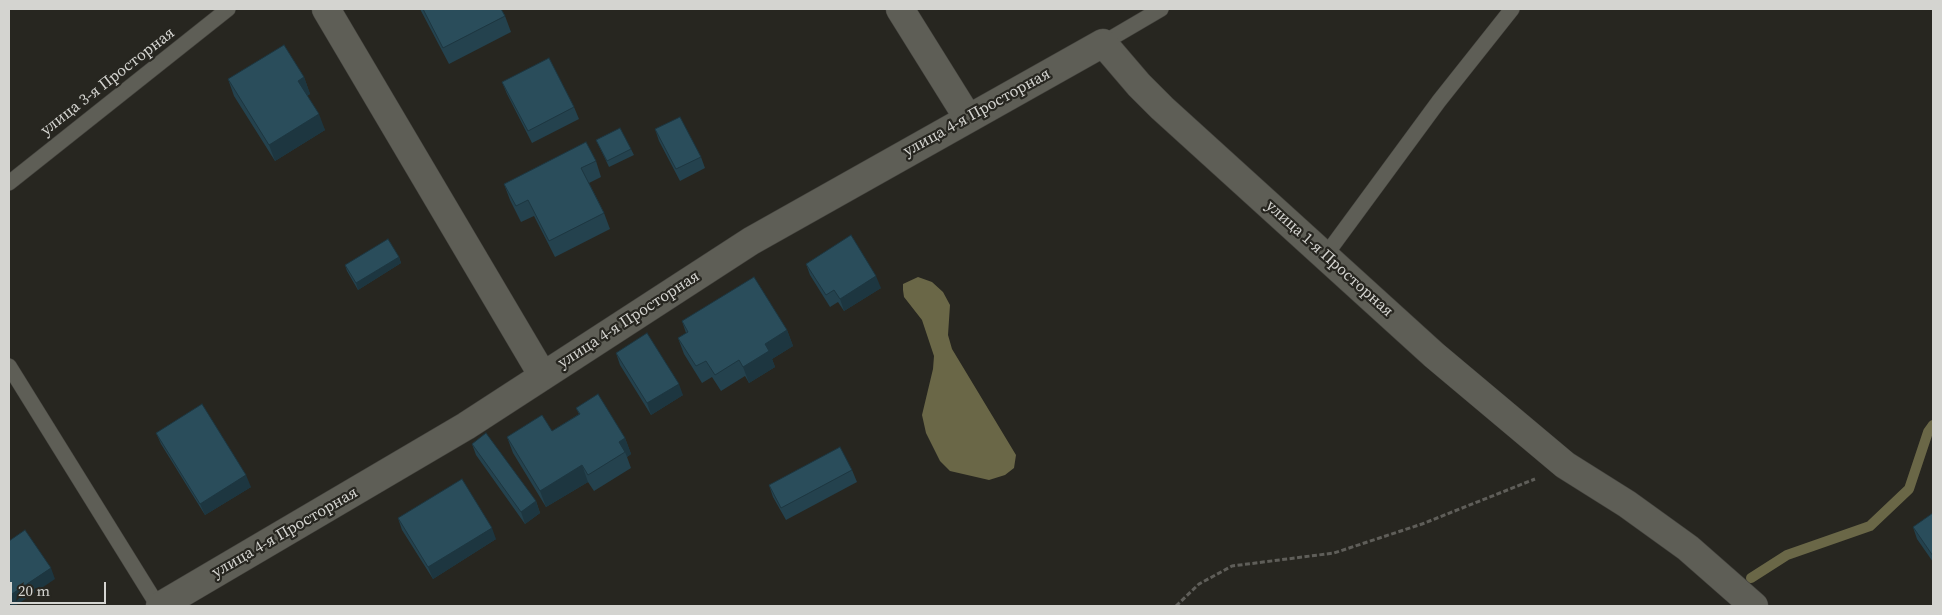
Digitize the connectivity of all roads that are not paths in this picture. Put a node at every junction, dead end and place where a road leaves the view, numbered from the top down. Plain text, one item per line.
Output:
1 (228, 9) edge
2 (326, 9) edge
3 (900, 9) edge
4 (1161, 9) edge
5 (1512, 9) edge
6 (1103, 43) junction
7 (968, 118) junction
8 (9, 183) edge
9 (1325, 256) junction
10 (9, 366) edge
11 (543, 376) junction
12 (159, 606) edge
13 (1754, 606) edge

1 - 8 lane, улица 3-я Просторная
2 - 11 street
3 - 7 street
4 - 6 lane
5 - 9 lane
6 - 7 street, улица 4-я Просторная
6 - 9 street, улица 1-я Просторная
7 - 11 street, улица 4-я Просторная
9 - 13 street, улица 1-я Просторная
10 - 12 lane
11 - 12 street, улица 4-я Просторная

